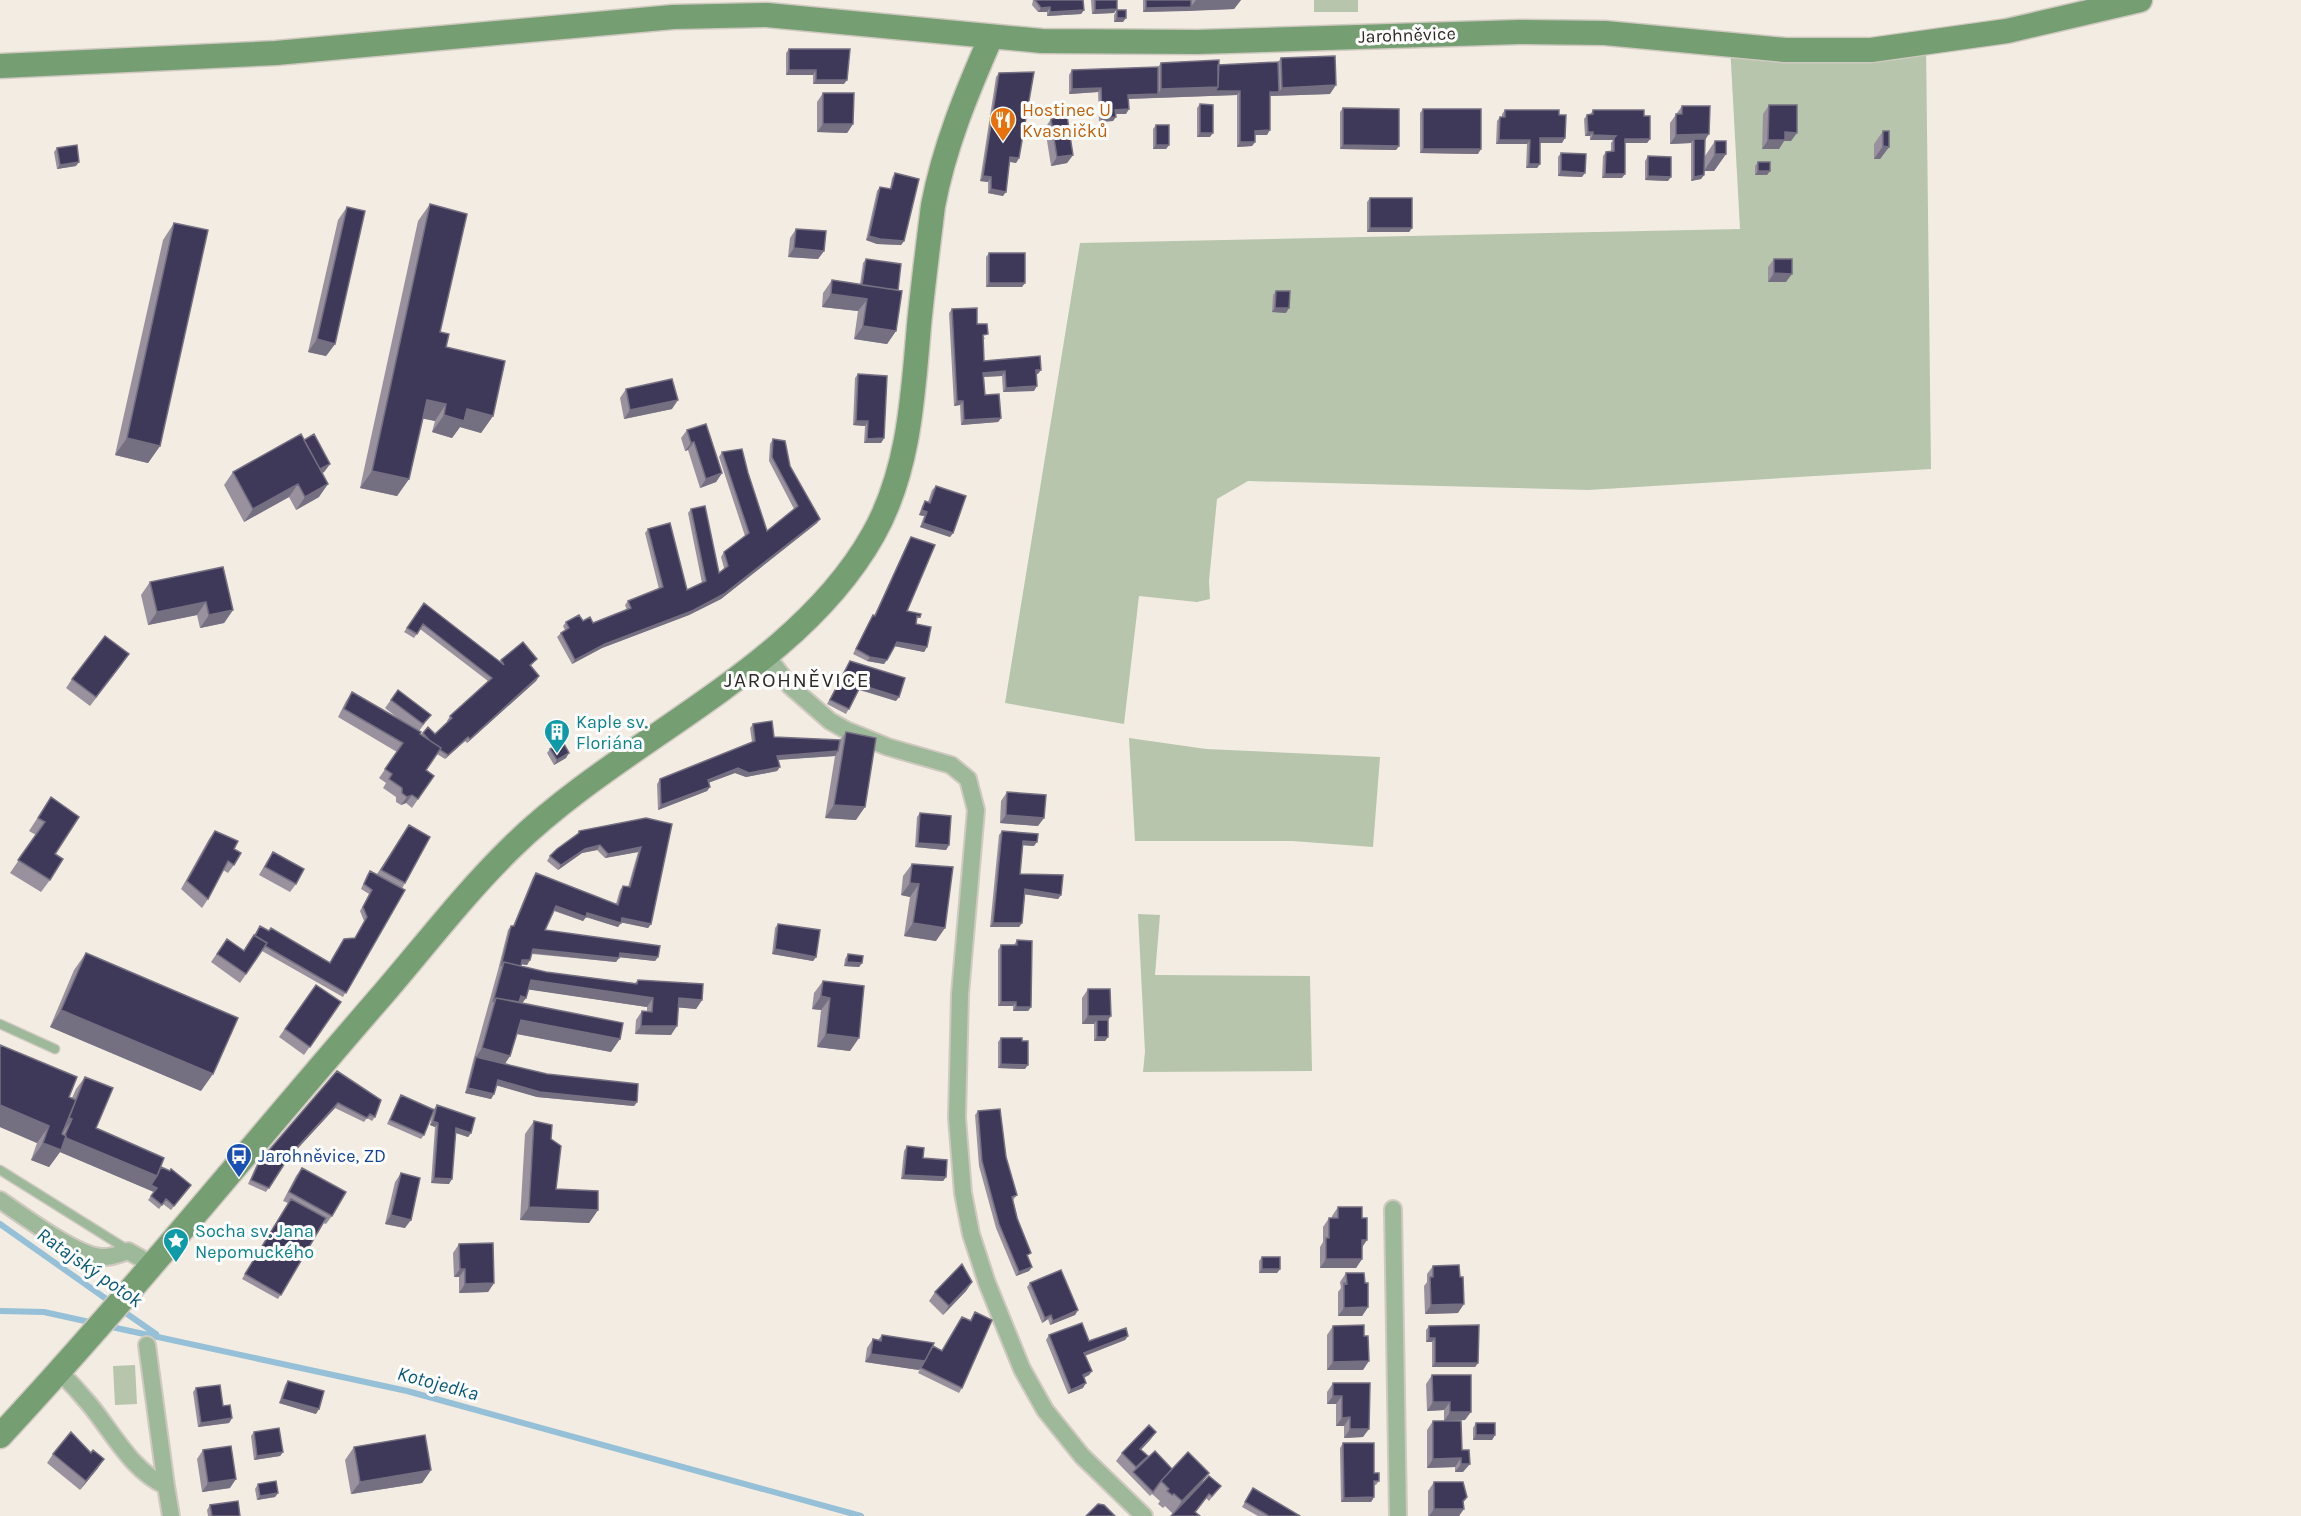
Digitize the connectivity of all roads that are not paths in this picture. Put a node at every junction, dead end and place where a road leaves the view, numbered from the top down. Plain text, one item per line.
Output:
1 (2140, 0) edge
2 (991, 38) junction
3 (0, 66) edge
4 (767, 656) junction
5 (0, 1024) edge
6 (55, 1049) dead end
7 (0, 1170) edge
8 (0, 1200) edge
9 (1393, 1209) dead end
10 (128, 1251) junction
11 (147, 1269) junction
12 (147, 1345) dead end
13 (58, 1370) junction
14 (0, 1436) edge
15 (166, 1486) junction
16 (171, 1516) edge
17 (1144, 1516) edge
18 (1398, 1516) edge

1 - 2 main road, Jarohněvice
2 - 3 main road, Jarohněvice
2 - 4 main road
4 - 11 main road
4 - 17 street
5 - 6 lane
7 - 10 lane
8 - 10 street
9 - 18 street
10 - 11 street
11 - 13 main road
12 - 15 street
13 - 14 main road
13 - 15 street
15 - 16 street

